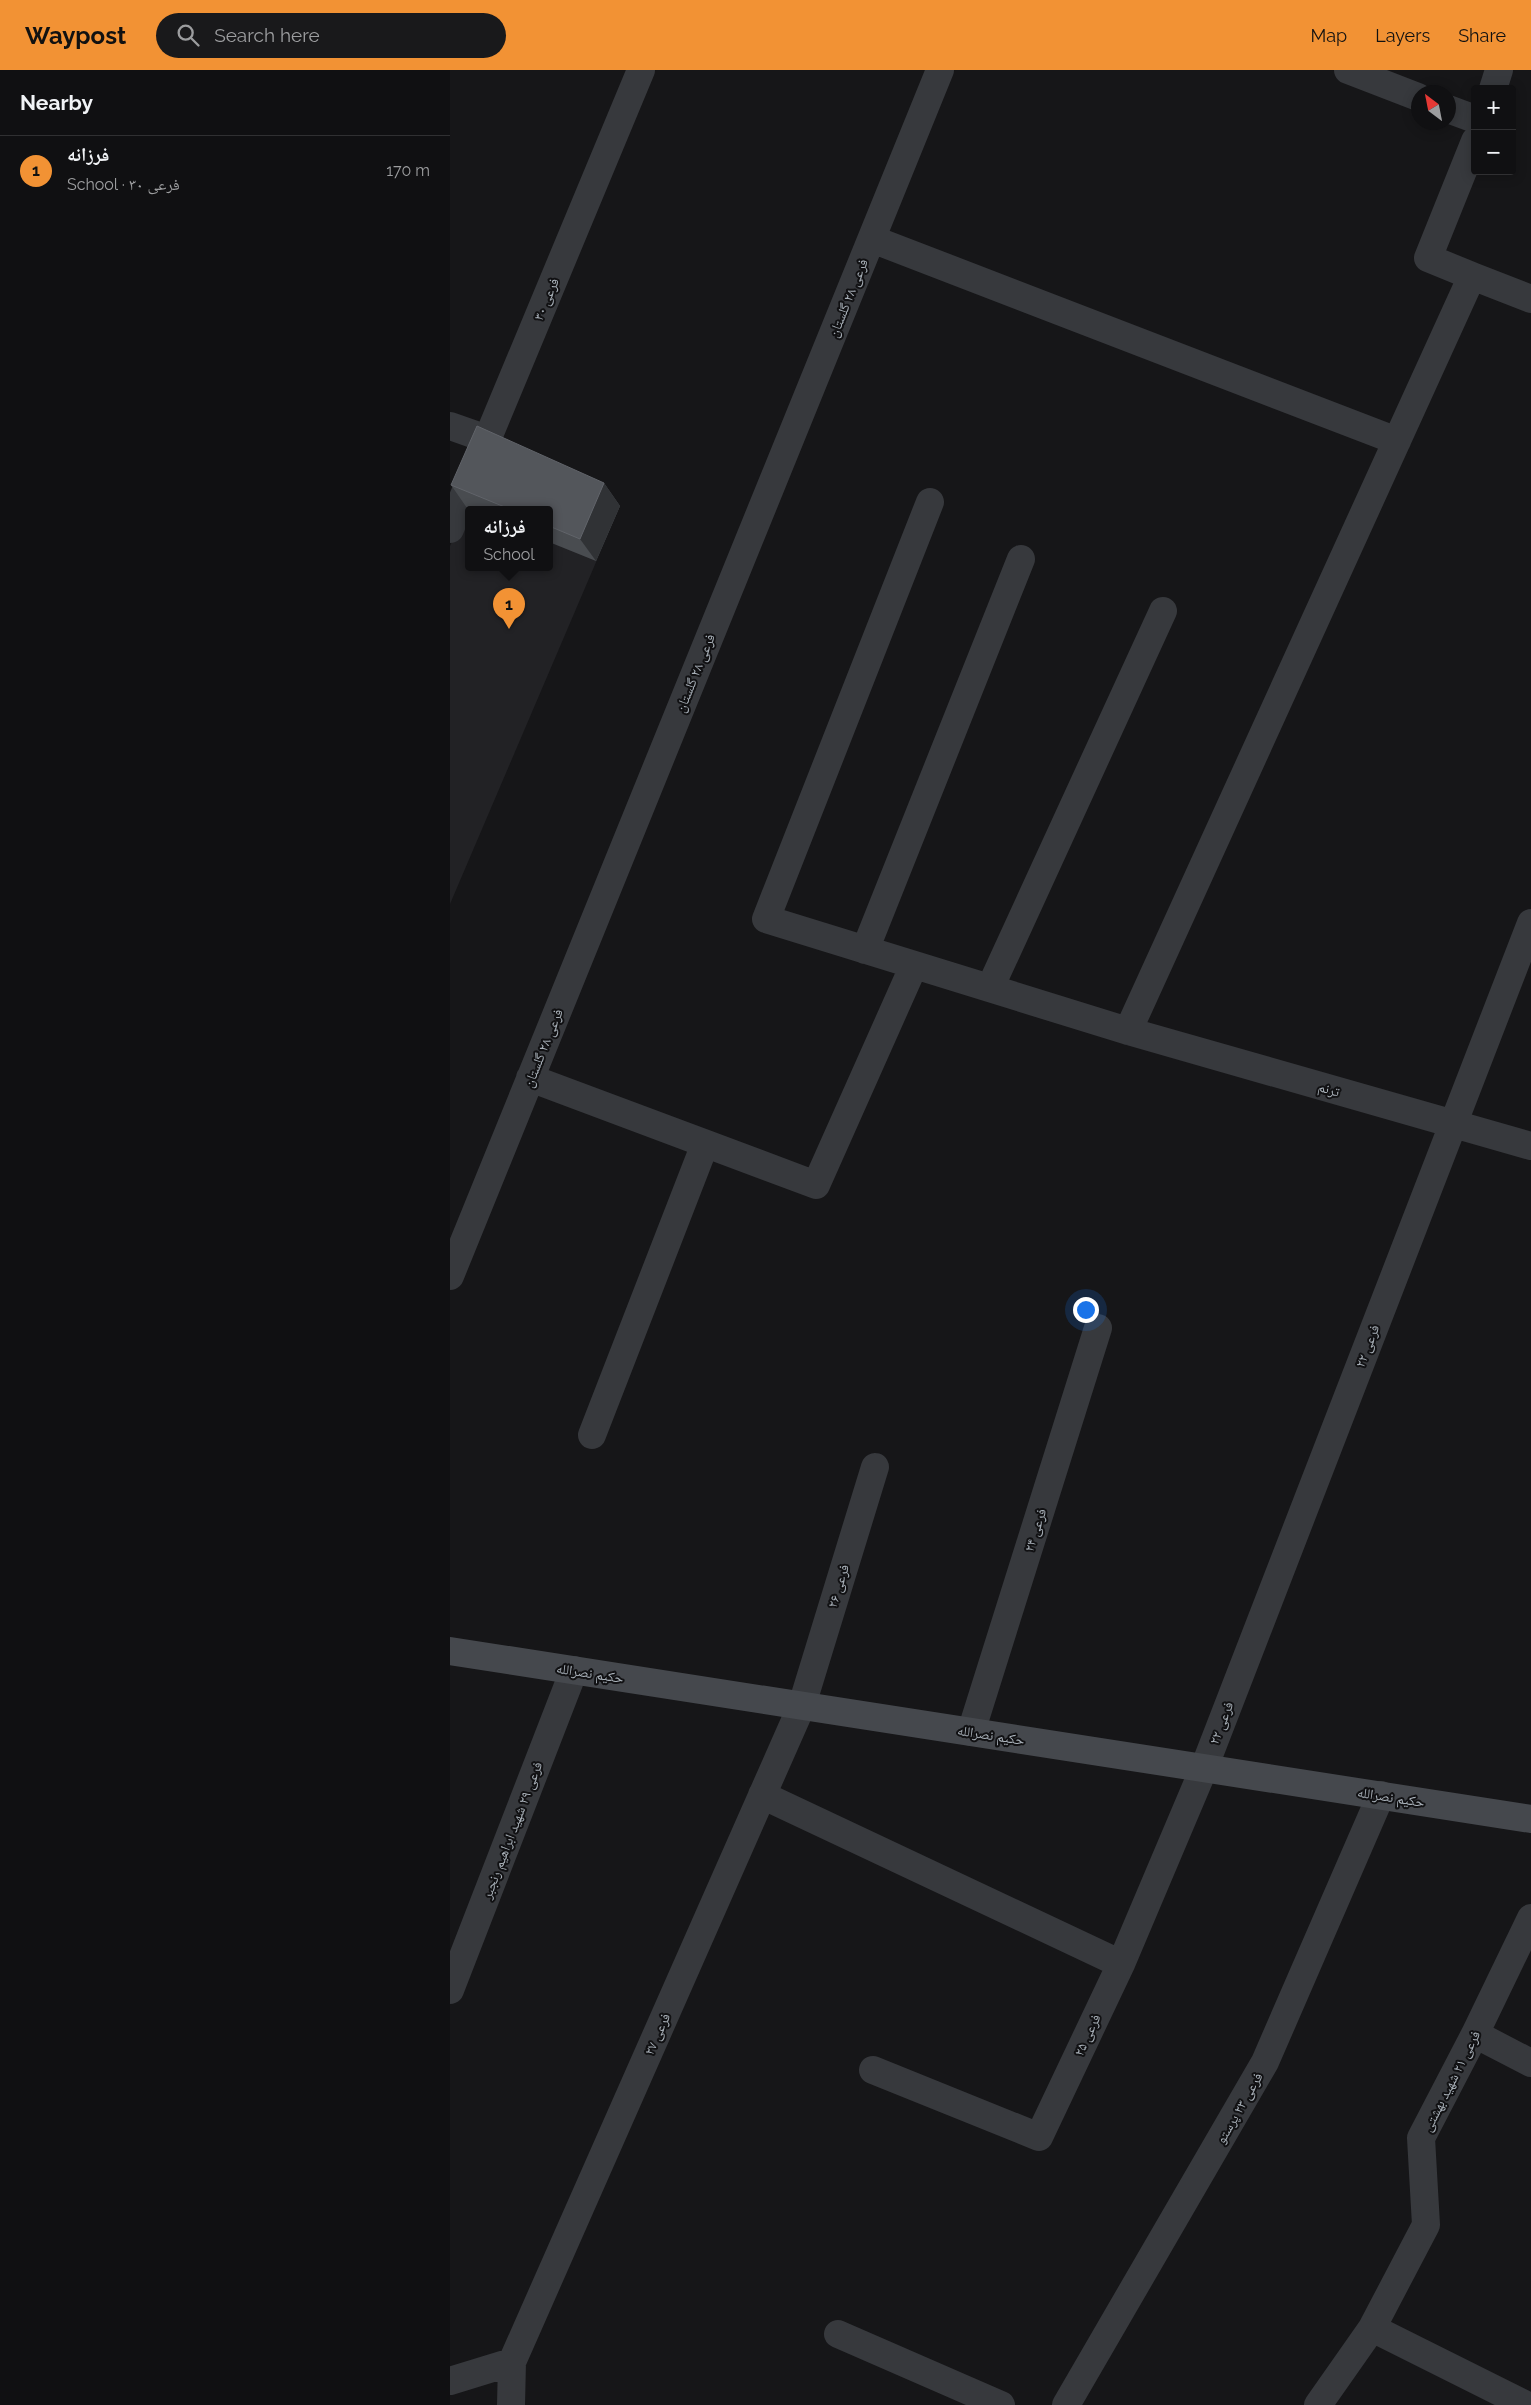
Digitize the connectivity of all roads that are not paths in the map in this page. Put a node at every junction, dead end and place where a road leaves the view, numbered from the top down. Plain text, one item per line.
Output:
1 (641, 70) edge
2 (940, 70) edge
3 (1348, 70) edge
4 (1500, 70) edge
5 (1494, 85) edge
6 (1411, 94) edge
7 (1456, 112) edge
8 (1471, 118) edge
9 (1471, 151) edge
10 (872, 239) junction
11 (1472, 276) junction
12 (1531, 299) edge
13 (450, 426) edge
14 (487, 439) junction
15 (1397, 441) junction
16 (930, 502) dead end
17 (450, 529) edge
18 (1021, 559) dead end
19 (1163, 611) dead end
20 (1531, 923) edge
21 (865, 950) junction
22 (914, 964) junction
23 (990, 988) junction
24 (1128, 1031) junction
25 (530, 1078) junction
26 (1453, 1124) junction
27 (705, 1144) junction
28 (1531, 1146) edge
29 (450, 1276) edge
30 (1098, 1328) dead end
31 (592, 1435) dead end
32 (875, 1467) dead end
33 (450, 1651) edge
34 (574, 1670) junction
35 (802, 1705) junction
36 (971, 1732) junction
37 (1204, 1768) junction
38 (762, 1795) junction
39 (1381, 1795) junction
40 (1531, 1819) edge
41 (1531, 1918) edge
42 (1121, 1964) junction
43 (450, 1990) edge
44 (1475, 2034) junction
45 (1531, 2062) edge
46 (873, 2070) dead end
47 (1372, 2328) junction
48 (838, 2334) dead end
49 (512, 2362) junction
50 (450, 2381) edge
51 (511, 2405) edge
52 (1001, 2405) edge
53 (1066, 2405) edge
54 (1318, 2405) edge
55 (1526, 2405) edge

1 - 14 street, فرعی ۳۰
2 - 10 street, فرعی ۲۸ گلستان
3 - 6 street
4 - 5 street
7 - 8 street
9 - 11 street
10 - 15 street
10 - 25 street, فرعی ۲۸ گلستان
11 - 12 street
11 - 15 street
13 - 14 street
14 - 17 street, فرعی ۳۰
15 - 24 street
16 - 21 street, ترنم
18 - 21 street
19 - 23 street
20 - 26 street, فرعی ۲۲
21 - 22 street, ترنم
22 - 23 street, ترنم
22 - 27 street
23 - 24 street, ترنم
24 - 26 street, ترنم
25 - 27 street
25 - 29 street, فرعی ۲۸ گلستان
26 - 28 street, ترنم
26 - 37 street, فرعی ۲۲
27 - 31 street
30 - 36 street, فرعی ۲۴
32 - 35 street, فرعی ۲۶
33 - 34 main road, حکیم نصرالله
34 - 35 main road, حکیم نصرالله
34 - 43 street, فرعی ۲۹ شهید ابراهیم رنجبر
35 - 36 main road, حکیم نصرالله
35 - 38 street, فرعی ۲۷
36 - 37 main road, حکیم نصرالله
37 - 39 main road, حکیم نصرالله
37 - 42 street, فرعی ۲۵
38 - 42 street
38 - 49 street, فرعی ۲۷
39 - 40 main road, حکیم نصرالله
39 - 53 street, فرعی ۲۳ پرستو
41 - 44 street, فرعی ۲۱ شهید بهشتی
42 - 46 street, فرعی ۲۵
44 - 45 street
44 - 47 street, فرعی ۲۱ شهید بهشتی
47 - 54 street, فرعی ۲۱ شهید بهشتی
47 - 55 street
48 - 52 street
49 - 50 street
49 - 51 street

